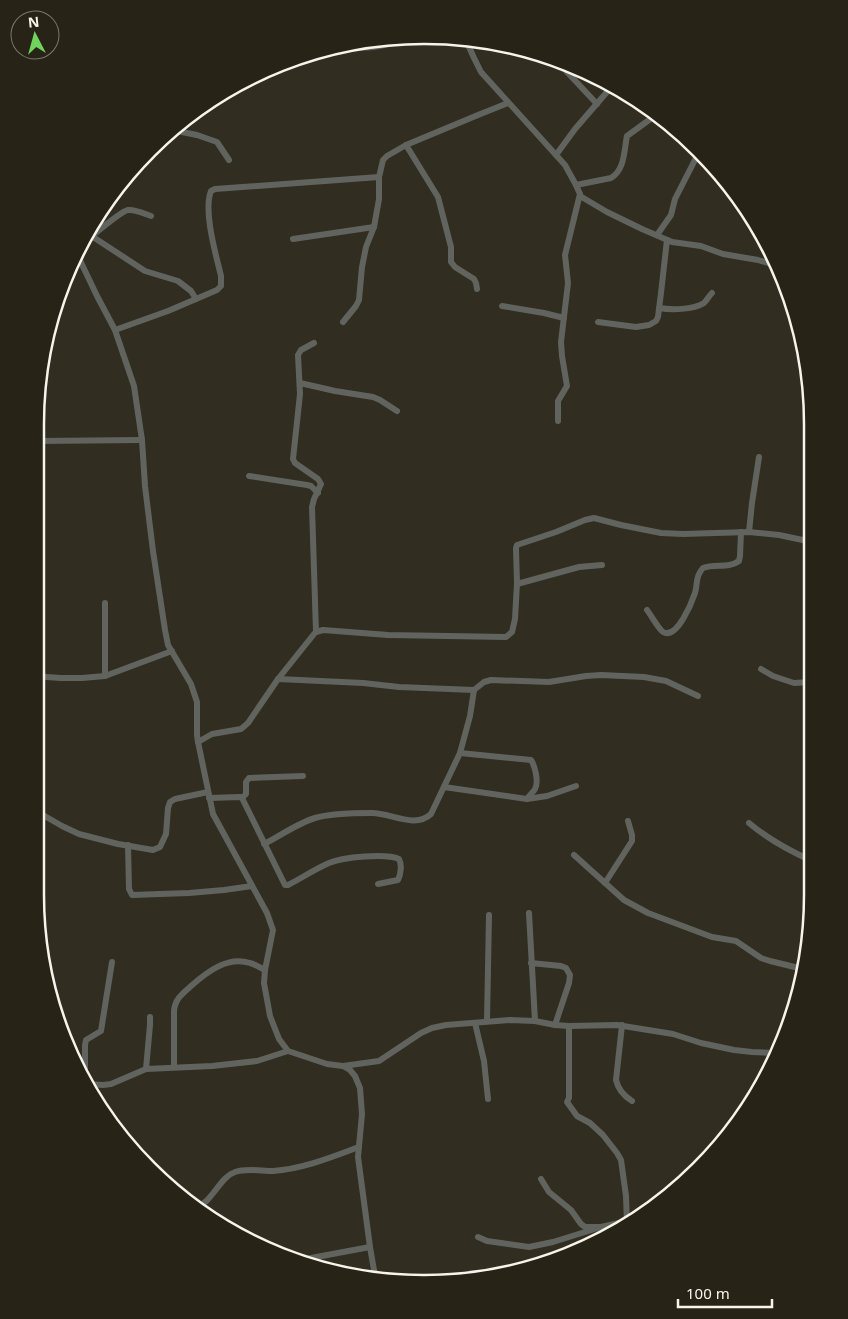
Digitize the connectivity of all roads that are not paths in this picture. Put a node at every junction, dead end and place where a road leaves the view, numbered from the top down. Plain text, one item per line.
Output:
1 (469, 47) edge
2 (567, 72) edge
3 (608, 91) edge
4 (508, 103) junction
5 (597, 104) junction
6 (650, 119) edge
7 (181, 132) edge
8 (406, 145) junction
9 (556, 155) junction
10 (696, 159) edge
11 (229, 160) dead end
12 (379, 176) junction
13 (576, 185) junction
14 (580, 196) junction
15 (152, 216) dead end
16 (374, 227) junction
17 (97, 230) edge
18 (657, 235) junction
19 (94, 237) edge
20 (293, 239) dead end
21 (667, 240) junction
22 (81, 261) edge
23 (768, 263) edge
24 (477, 289) dead end
25 (712, 293) dead end
26 (196, 299) junction
27 (502, 306) dead end
28 (659, 308) junction
29 (564, 318) junction
30 (343, 322) dead end
31 (598, 322) dead end
32 (115, 330) junction
33 (314, 342) dead end
34 (300, 383) junction
35 (398, 411) dead end
36 (558, 421) dead end
37 (142, 440) junction
38 (44, 441) edge
39 (759, 457) dead end
40 (249, 476) dead end
41 (318, 492) junction
42 (740, 532) junction
43 (749, 532) junction
44 (804, 540) edge
45 (602, 565) dead end
46 (517, 584) junction
47 (104, 602) dead end
48 (647, 610) dead end
49 (316, 632) junction
50 (172, 651) junction
51 (761, 669) dead end
52 (105, 676) junction
53 (44, 677) edge
54 (278, 679) junction
55 (804, 682) edge
56 (474, 690) junction
57 (698, 696) dead end
58 (198, 742) junction
59 (460, 752) junction
60 (303, 776) dead end
61 (576, 786) dead end
62 (444, 788) junction
63 (208, 795) junction
64 (242, 798) junction
65 (527, 799) junction
66 (44, 816) edge
67 (628, 821) dead end
68 (749, 823) dead end
69 (264, 844) junction
70 (128, 846) junction
71 (574, 855) dead end
72 (804, 857) edge
73 (605, 883) junction
74 (378, 884) dead end
75 (252, 886) junction
76 (529, 914) dead end
77 (489, 915) dead end
78 (112, 962) dead end
79 (532, 962) junction
80 (797, 968) edge
81 (265, 970) junction
82 (150, 1017) dead end
83 (487, 1021) junction
84 (535, 1021) junction
85 (476, 1023) junction
86 (555, 1025) junction
87 (622, 1025) junction
88 (569, 1026) junction
89 (288, 1051) junction
90 (770, 1052) edge
91 (343, 1066) junction
92 (174, 1067) junction
93 (86, 1068) edge
94 (146, 1069) junction
95 (94, 1083) edge
96 (488, 1099) dead end
97 (632, 1101) dead end
98 (359, 1147) junction
99 (541, 1179) dead end
100 (203, 1204) edge
101 (627, 1216) edge
102 (611, 1226) edge
103 (602, 1227) junction
104 (478, 1237) dead end
105 (370, 1247) junction
106 (312, 1258) edge
107 (374, 1272) edge

1 - 4 street
2 - 5 street
3 - 5 street
4 - 8 street
4 - 9 street
5 - 9 street
6 - 13 street
7 - 11 street
8 - 12 street
8 - 24 street
9 - 13 street
10 - 18 street
12 - 16 street
12 - 26 street
13 - 14 street
14 - 18 street
14 - 29 street
15 - 17 street
16 - 20 street
16 - 30 street
18 - 21 street
19 - 26 street
21 - 23 street
21 - 28 street
22 - 32 street
25 - 28 street
26 - 32 street
27 - 29 street
28 - 31 street
29 - 36 street
32 - 37 street
33 - 34 street
34 - 35 street
34 - 41 street
37 - 38 street
37 - 50 street
39 - 43 street
40 - 41 street
41 - 49 street
42 - 43 street
42 - 46 street
42 - 48 street
43 - 44 street
45 - 46 street
46 - 49 street
47 - 52 street
49 - 54 street
50 - 52 street
50 - 58 street
51 - 55 street
52 - 53 street
54 - 56 street
54 - 58 street
56 - 57 street
56 - 59 street
58 - 63 street
59 - 62 street
59 - 65 street
60 - 64 street
61 - 65 street
62 - 65 street
62 - 69 street
63 - 64 street
63 - 70 street
63 - 75 street
64 - 69 street
66 - 70 street
67 - 73 street
68 - 72 street
69 - 74 street
70 - 75 street
71 - 73 street
73 - 80 street
75 - 81 street
76 - 79 street
77 - 83 street
78 - 93 street
79 - 84 street
79 - 86 street
81 - 89 street
81 - 92 street
82 - 94 street
83 - 84 street
83 - 85 street
84 - 86 street
85 - 91 street
85 - 96 street
86 - 88 street
87 - 88 street
87 - 90 street
87 - 97 street
88 - 101 street
89 - 91 street
89 - 92 street
91 - 98 street
92 - 94 street
94 - 95 street
98 - 100 street
98 - 105 street
99 - 103 street
102 - 103 street
103 - 104 street
105 - 106 street
105 - 107 street

